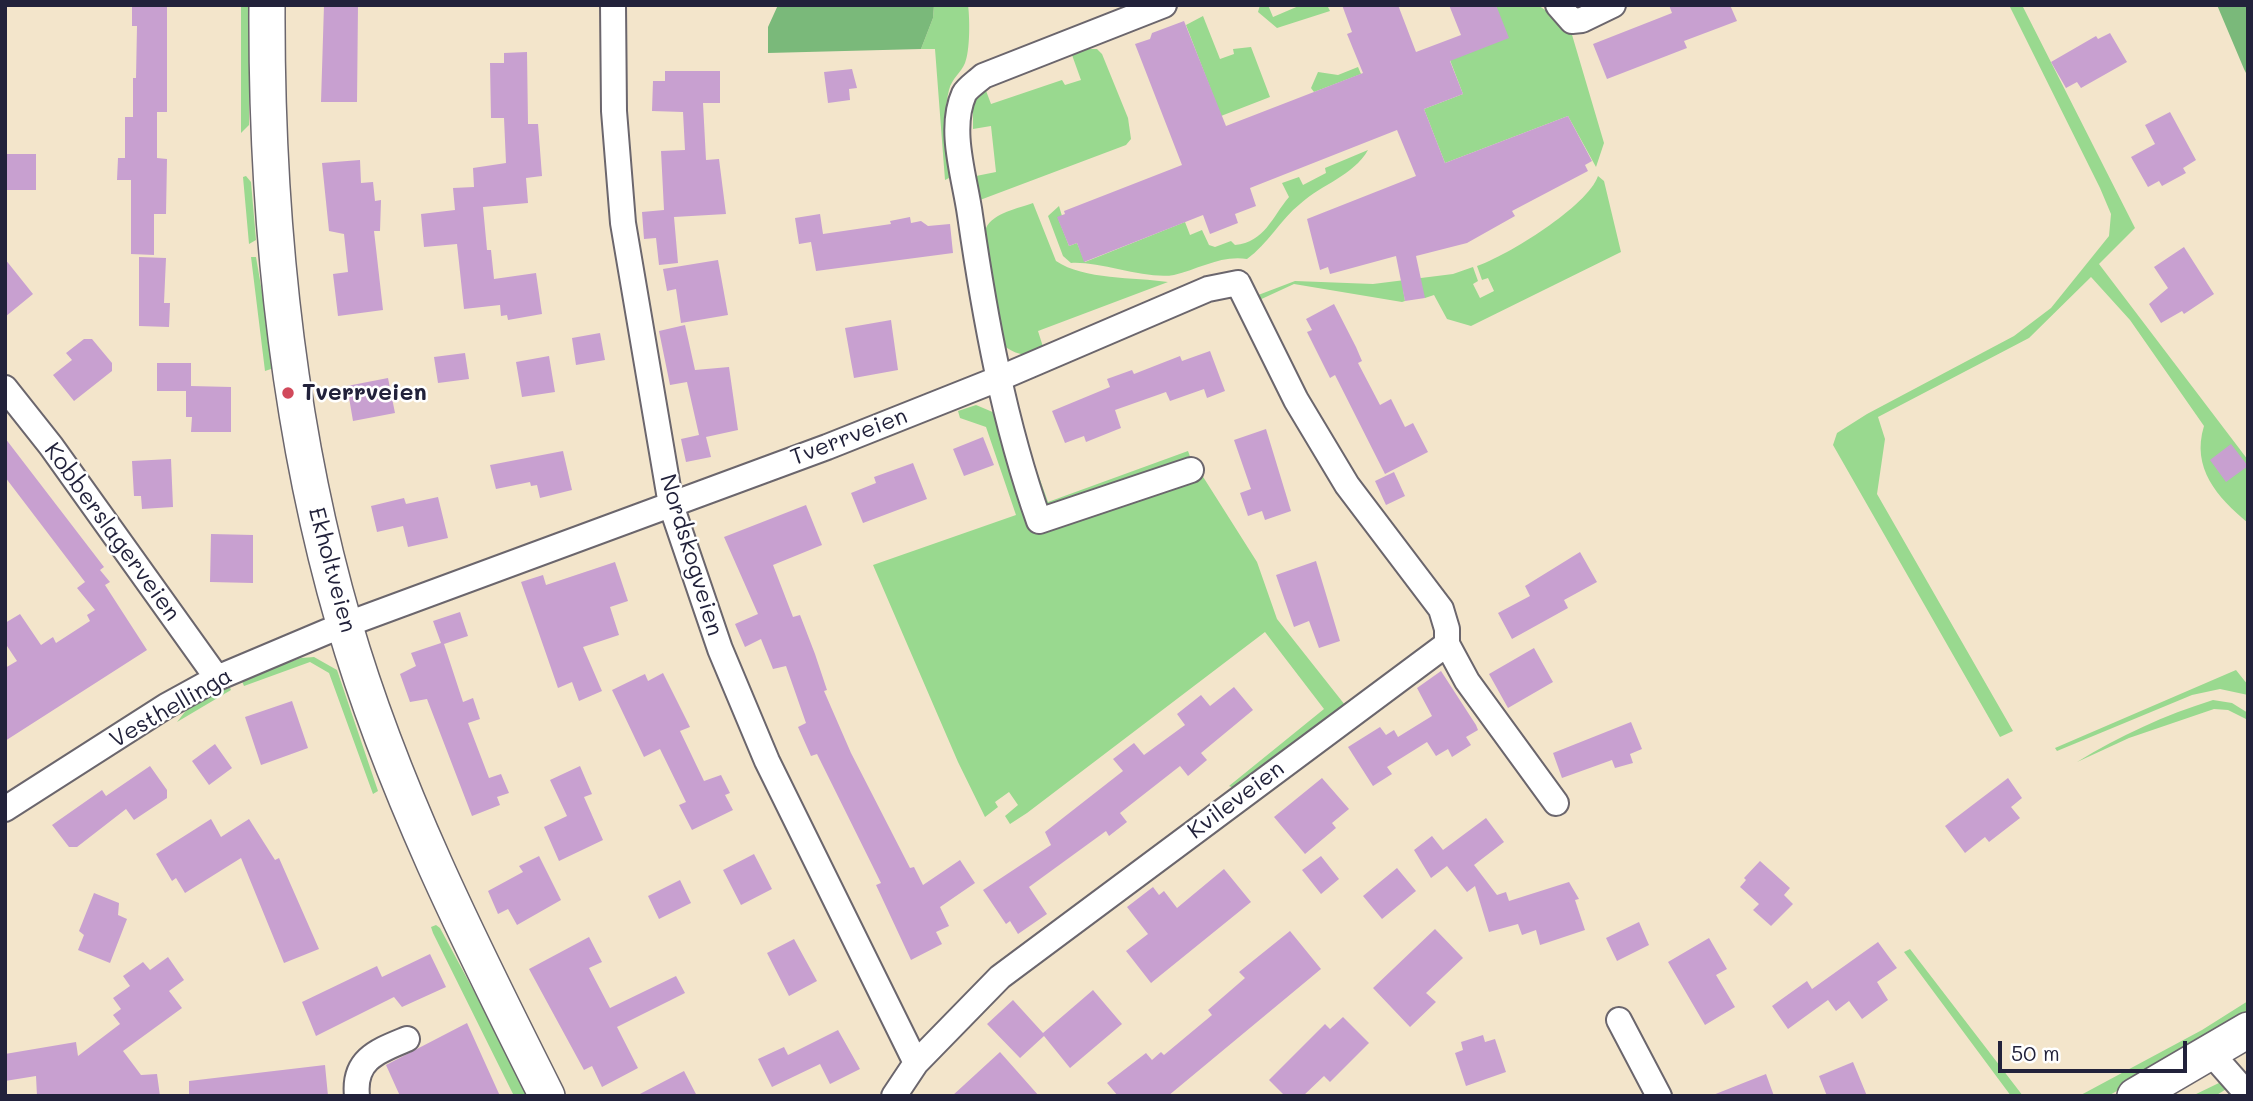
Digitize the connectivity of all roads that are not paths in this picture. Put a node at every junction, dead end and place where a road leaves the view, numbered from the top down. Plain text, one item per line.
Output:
1 (267, 5) edge
2 (613, 5) edge
3 (1164, 5) edge
4 (1614, 5) edge
5 (1565, 13) edge
6 (998, 379) junction
7 (5, 388) edge
8 (1191, 470) dead end
9 (671, 505) junction
10 (345, 626) junction
11 (1447, 644) junction
12 (217, 678) junction
13 (1556, 803) dead end
14 (5, 809) edge
15 (1619, 1020) dead end
16 (2248, 1030) edge
17 (407, 1039) dead end
18 (2210, 1052) junction
19 (916, 1063) junction
20 (2248, 1095) edge
21 (357, 1096) edge
22 (547, 1096) edge
23 (894, 1096) edge
24 (1659, 1096) edge
25 (2135, 1096) edge

1 - 10 street, Ekholtveien
2 - 9 street, Nordskogveien
3 - 6 street
4 - 5 street
6 - 8 street
6 - 9 street, Tverrveien
6 - 11 street, Tverrveien
7 - 12 street, Kobberslagerveien
9 - 10 street, Tverrveien
9 - 19 street, Nordskogveien
10 - 12 street, Vesthellinga
10 - 22 street, Ekholtveien
11 - 13 street
11 - 19 street, Kvileveien
12 - 14 street, Vesthellinga
15 - 24 street
16 - 18 street
17 - 21 street
18 - 20 street
18 - 25 street
19 - 23 street, Kvileveien

